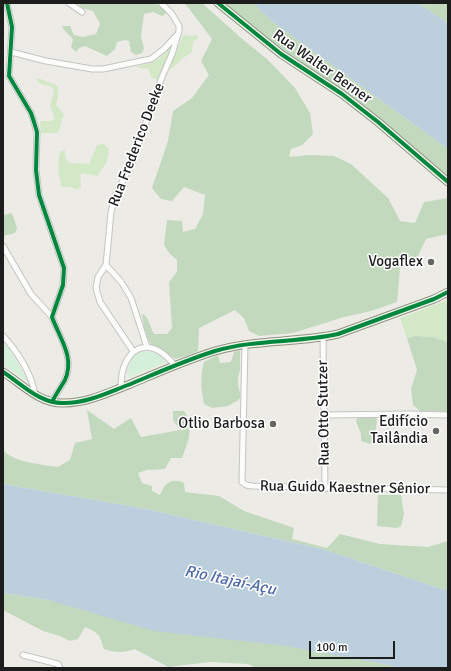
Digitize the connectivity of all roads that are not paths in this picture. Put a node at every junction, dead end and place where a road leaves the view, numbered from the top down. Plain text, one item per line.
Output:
1 (7, 3) edge
2 (69, 3) edge
3 (161, 3) edge
4 (218, 3) edge
5 (82, 12) dead end
6 (178, 34) junction
7 (11, 52) junction
8 (448, 182) edge
9 (3, 246) edge
10 (106, 265) junction
11 (448, 292) edge
12 (52, 317) junction
13 (3, 336) edge
14 (323, 337) junction
15 (245, 344) junction
16 (147, 347) junction
17 (133, 351) junction
18 (175, 366) junction
19 (3, 372) edge
20 (121, 388) junction
21 (35, 395) junction
22 (52, 402) junction
23 (324, 415) junction
24 (448, 415) edge
25 (325, 489) junction
26 (448, 490) edge
27 (23, 654) dead end
28 (60, 668) edge

1 - 7 street
2 - 5 street
3 - 6 street
4 - 8 street, Rua Walter Berner
6 - 7 street
6 - 10 street, Rua Frederico Deeke
7 - 12 street
9 - 12 street
10 - 16 street
10 - 17 street
11 - 14 street
12 - 22 street
13 - 21 street
14 - 15 street
14 - 23 street, Rua Otto Stutzer
15 - 18 street
15 - 25 street, Rua Guido Kaestner Sênior
16 - 17 street
16 - 18 street
17 - 20 street
18 - 20 street
19 - 21 street
20 - 22 street
21 - 22 street
23 - 24 street
23 - 25 street, Rua Otto Stutzer
25 - 26 street, Rua Guido Kaestner Sênior
27 - 28 street

